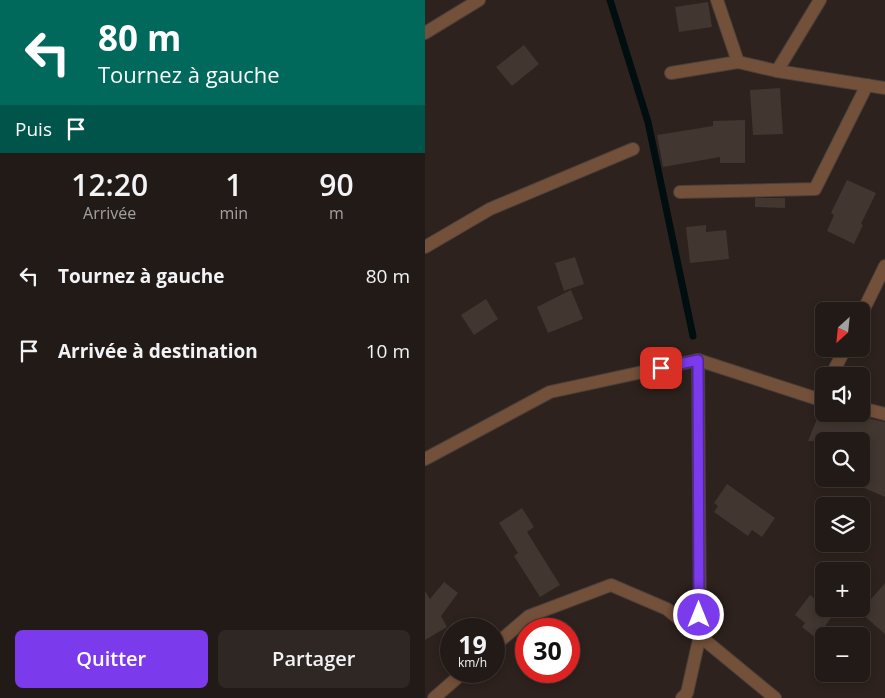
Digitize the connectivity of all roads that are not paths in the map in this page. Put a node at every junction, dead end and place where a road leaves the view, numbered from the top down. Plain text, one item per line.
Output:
1 (479, 0) edge
2 (717, 0) edge
3 (821, 0) edge
4 (425, 33) edge
5 (738, 62) junction
6 (777, 71) junction
7 (671, 73) dead end
8 (867, 85) junction
9 (885, 88) edge
10 (633, 149) dead end
11 (680, 192) dead end
12 (425, 247) edge
13 (885, 266) edge
14 (867, 302) edge
15 (698, 360) junction
16 (815, 395) edge
17 (870, 410) edge
18 (885, 414) edge
19 (425, 459) edge
20 (700, 635) junction
21 (505, 637) edge
22 (451, 683) edge
23 (434, 698) edge
24 (682, 698) edge
25 (775, 698) edge

1 - 4 street
2 - 5 street
3 - 6 street
5 - 6 street
5 - 7 street
6 - 8 street
8 - 9 street
8 - 11 street
10 - 12 street
13 - 14 street
15 - 16 street
15 - 19 street
15 - 20 street
17 - 18 street
20 - 21 street
20 - 24 street
20 - 25 street
22 - 23 street

